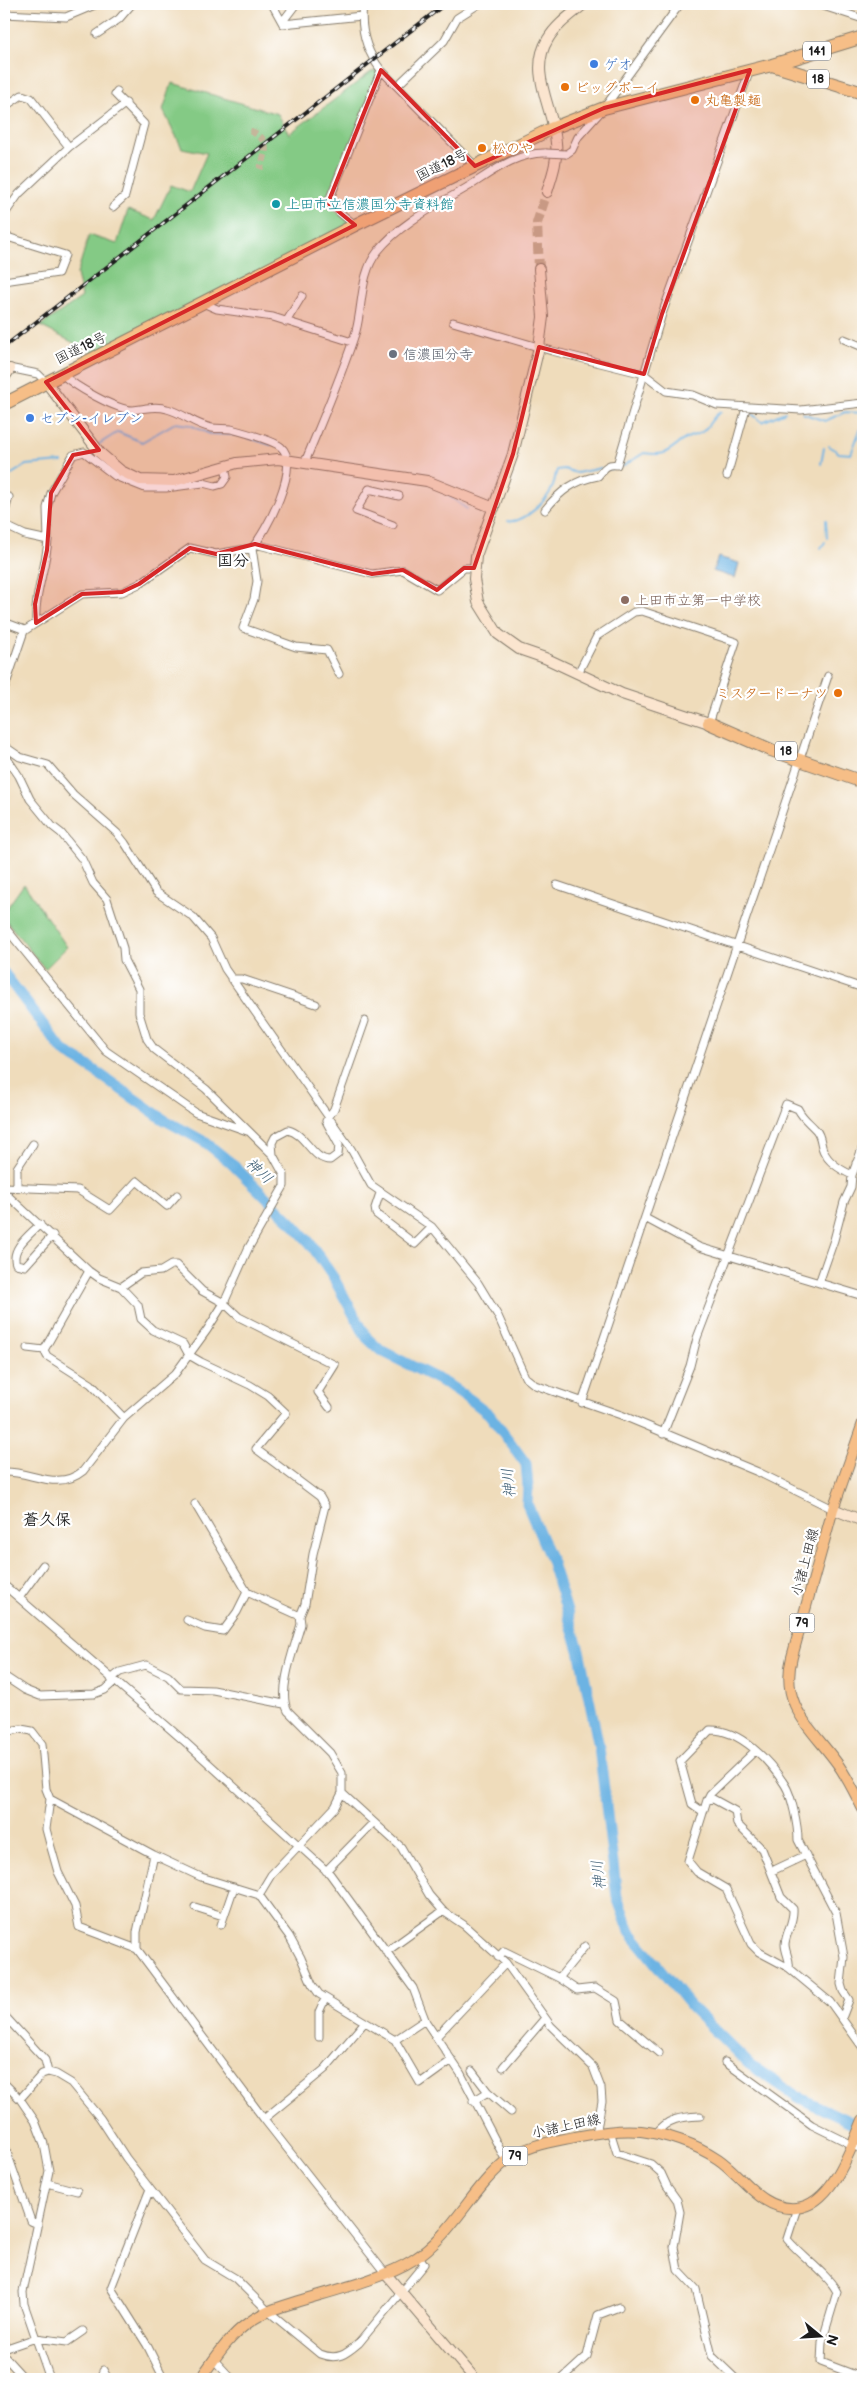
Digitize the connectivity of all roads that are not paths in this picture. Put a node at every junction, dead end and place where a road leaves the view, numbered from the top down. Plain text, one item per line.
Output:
1 (97, 4) edge
2 (132, 4) edge
3 (272, 4) edge
4 (296, 4) edge
5 (363, 4) edge
6 (479, 4) edge
7 (584, 4) edge
8 (680, 4) edge
9 (817, 4) edge
10 (4, 14) edge
11 (362, 16) junction
12 (863, 19) edge
13 (283, 21) junction
14 (96, 34) dead end
15 (863, 37) edge
16 (772, 65) junction
17 (381, 70) junction
18 (750, 70) junction
19 (397, 86) junction
20 (116, 91) dead end
21 (863, 92) edge
22 (126, 104) junction
23 (4, 108) edge
24 (604, 108) junction
25 (554, 128) junction
26 (69, 147) junction
27 (475, 166) junction
28 (547, 192) tunnel mouth
29 (113, 207) dead end
30 (4, 215) edge
31 (356, 225) junction
32 (4, 236) edge
33 (539, 268) tunnel mouth
34 (4, 282) edge
35 (302, 296) dead end
36 (203, 303) junction
37 (286, 322) junction
38 (453, 322) dead end
39 (844, 339) dead end
40 (352, 342) junction
41 (539, 347) junction
42 (863, 347) edge
43 (7, 368) edge
44 (62, 374) junction
45 (644, 374) junction
46 (4, 378) edge
47 (46, 382) junction
48 (863, 403) edge
49 (4, 404) edge
50 (746, 408) junction
51 (286, 460) junction
52 (305, 462) junction
53 (225, 466) junction
54 (727, 476) dead end
55 (399, 496) dead end
56 (9, 497) dead end
57 (494, 508) junction
58 (545, 510) dead end
59 (4, 515) edge
60 (4, 525) edge
61 (393, 525) dead end
62 (48, 540) junction
63 (253, 546) junction
64 (474, 568) junction
65 (4, 622) edge
66 (36, 623) junction
67 (25, 630) junction
68 (578, 673) junction
69 (340, 674) dead end
70 (828, 676) dead end
71 (4, 690) edge
72 (709, 724) junction
73 (4, 746) edge
74 (4, 754) edge
75 (801, 758) junction
76 (863, 776) edge
77 (863, 782) edge
78 (557, 885) dead end
79 (4, 926) edge
80 (738, 945) junction
81 (232, 979) junction
82 (863, 988) edge
83 (316, 1004) dead end
84 (365, 1020) dead end
85 (328, 1116) junction
86 (249, 1132) junction
87 (33, 1144) dead end
88 (863, 1146) edge
89 (273, 1155) junction
90 (860, 1164) edge
91 (852, 1175) junction
92 (4, 1187) edge
93 (17, 1187) junction
94 (4, 1192) edge
95 (380, 1193) junction
96 (177, 1195) dead end
97 (645, 1218) junction
98 (40, 1224) junction
99 (432, 1227) junction
100 (53, 1235) junction
101 (728, 1256) junction
102 (89, 1271) junction
103 (818, 1283) junction
104 (122, 1287) junction
105 (863, 1296) edge
106 (224, 1303) junction
107 (27, 1348) dead end
108 (44, 1350) junction
109 (190, 1355) junction
110 (582, 1403) junction
111 (329, 1407) dead end
112 (124, 1418) junction
113 (863, 1423) edge
114 (663, 1434) junction
115 (4, 1472) edge
116 (195, 1504) dead end
117 (834, 1509) junction
118 (863, 1521) edge
119 (43, 1565) dead end
120 (4, 1585) edge
121 (247, 1592) junction
122 (19, 1598) junction
123 (300, 1616) junction
124 (187, 1620) dead end
125 (4, 1676) edge
126 (112, 1681) junction
127 (284, 1704) junction
128 (4, 1732) edge
129 (755, 1751) junction
130 (342, 1793) junction
131 (50, 1799) junction
132 (707, 1800) junction
133 (863, 1809) edge
134 (702, 1811) junction
135 (374, 1823) junction
136 (300, 1844) junction
137 (154, 1855) junction
138 (806, 1855) junction
139 (326, 1871) junction
140 (772, 1871) junction
141 (234, 1887) junction
142 (259, 1894) junction
143 (195, 1906) dead end
144 (443, 1912) junction
145 (223, 1916) junction
146 (220, 1925) dead end
147 (585, 1946) dead end
148 (137, 1949) junction
149 (386, 1952) junction
150 (498, 1957) junction
151 (506, 1963) junction
152 (788, 1968) junction
153 (559, 1978) junction
154 (325, 1999) junction
155 (5, 2018) edge
156 (545, 2018) junction
157 (842, 2018) junction
158 (425, 2020) junction
159 (364, 2023) junction
160 (436, 2037) junction
161 (319, 2038) dead end
162 (395, 2040) junction
163 (863, 2048) edge
164 (659, 2053) dead end
165 (452, 2060) junction
166 (725, 2062) dead end
167 (503, 2067) dead end
168 (472, 2071) dead end
169 (48, 2072) junction
170 (4, 2083) edge
171 (488, 2092) junction
172 (20, 2099) junction
173 (473, 2101) junction
174 (511, 2112) dead end
175 (700, 2116) dead end
176 (264, 2119) junction
177 (863, 2120) edge
178 (610, 2131) junction
179 (596, 2134) junction
180 (656, 2134) junction
181 (4, 2144) edge
182 (853, 2144) junction
183 (863, 2150) edge
184 (506, 2161) junction
185 (47, 2183) junction
186 (150, 2189) junction
187 (77, 2191) dead end
188 (797, 2208) junction
189 (38, 2224) junction
190 (419, 2256) junction
191 (385, 2273) junction
192 (401, 2294) junction
193 (619, 2307) dead end
194 (268, 2311) junction
195 (83, 2331) dead end
196 (36, 2338) junction
197 (4, 2349) edge
198 (4, 2356) edge
199 (214, 2360) junction
200 (103, 2370) dead end
201 (25, 2379) edge
202 (50, 2379) edge
203 (108, 2379) edge
204 (164, 2379) edge
205 (200, 2379) edge
206 (232, 2379) edge
207 (475, 2379) edge
208 (562, 2379) edge
209 (736, 2379) edge
210 (857, 2379) edge

1 - 10 street
2 - 14 street
3 - 13 street
4 - 13 street
5 - 11 street
6 - 19 street
7 - 25 street
8 - 24 street
9 - 12 street
11 - 13 street
11 - 17 street
15 - 16 highway, 141
16 - 18 highway, 国道18号 / 18
16 - 21 highway, 国道18号 / 18
17 - 19 street
17 - 31 street
18 - 24 highway, 国道18号 / 18
18 - 45 street
19 - 27 street
20 - 22 street
22 - 26 street
22 - 29 street
23 - 26 street
24 - 25 highway, 国道18号 / 18
24 - 40 street, bridge
25 - 27 highway, 国道18号 / 18
25 - 28 street
26 - 30 street
27 - 31 highway, 国道18号 / 18
31 - 36 highway, 国道18号 / 18
32 - 34 street
33 - 41 street
35 - 37 street
36 - 37 street
36 - 44 highway, 国道18号 / 18
37 - 40 street
38 - 41 street
39 - 42 street
40 - 52 street
41 - 45 street
41 - 57 street
43 - 46 street
43 - 47 street
44 - 47 highway, 国道18号 / 18
44 - 51 street
45 - 50 street
45 - 58 street
47 - 49 highway, 国道18号 / 18
47 - 53 street
48 - 50 street
50 - 54 street
51 - 52 street
51 - 53 street
51 - 63 street
52 - 57 street
53 - 62 street
55 - 61 street
56 - 59 street
57 - 64 street
60 - 62 street
62 - 66 street
63 - 64 street
63 - 66 street
63 - 69 street
64 - 68 street
65 - 67 street
66 - 67 street
67 - 71 street
68 - 72 street
68 - 72 street
70 - 75 street
72 - 75 highway, 18
73 - 81 street
74 - 86 street
75 - 76 highway, 18
75 - 77 highway, 18
75 - 80 street
78 - 80 street
79 - 86 street
80 - 82 street
80 - 97 street
81 - 83 street
81 - 85 street
84 - 85 street
85 - 89 street
85 - 95 street
86 - 89 street
87 - 93 street
88 - 90 street
89 - 106 street
90 - 91 street
91 - 101 street
91 - 103 street
92 - 93 street
93 - 96 street
94 - 98 street
95 - 99 street
95 - 99 street
97 - 101 street
97 - 110 street
98 - 100 street
98 - 100 street
99 - 110 street
100 - 102 street
101 - 103 street
101 - 114 street
102 - 104 street
102 - 108 street
103 - 105 street
104 - 106 street
104 - 109 street
106 - 109 street
106 - 111 street
107 - 108 street
108 - 112 street
109 - 112 street
109 - 123 street
110 - 114 street
112 - 115 street
113 - 117 main road, 小諸上田線 / 79
114 - 117 street
116 - 121 street
117 - 118 street
117 - 133 main road, 小諸上田線 / 79
119 - 122 street
120 - 122 street
121 - 123 street
121 - 124 street
122 - 126 street
123 - 127 street
125 - 126 street
126 - 127 street
126 - 136 street
127 - 130 street
128 - 131 street
129 - 132 street
129 - 134 street
129 - 138 street
130 - 135 street
130 - 136 street
131 - 137 street
131 - 148 street
132 - 134 street
132 - 140 street
134 - 152 street
135 - 139 street
135 - 144 street
136 - 139 street
136 - 142 street
137 - 141 street
137 - 148 street
138 - 140 street
138 - 157 street
139 - 149 street
140 - 152 street
141 - 142 street
141 - 145 street
142 - 154 street
143 - 145 street
144 - 149 street
144 - 150 street
145 - 146 street
147 - 153 street
148 - 176 street
149 - 158 street
150 - 151 street
150 - 153 street
151 - 156 street
151 - 160 street
152 - 157 street
153 - 164 street
154 - 159 street
154 - 161 street
155 - 169 street
156 - 167 street
156 - 179 street
157 - 163 street
158 - 160 street
158 - 162 street
159 - 162 street
159 - 176 street
160 - 165 street
162 - 165 street
165 - 173 street
166 - 182 street
168 - 171 street
169 - 172 street
169 - 186 street
170 - 172 street
171 - 173 street
171 - 174 street
172 - 185 street
173 - 184 street
175 - 180 street
176 - 191 street
177 - 182 main road
178 - 179 main road, 小諸上田線 / 79
178 - 180 main road, 小諸上田線 / 79
178 - 209 street
179 - 184 main road, 小諸上田線 / 79
180 - 188 main road, 小諸上田線 / 79
181 - 189 street
182 - 183 street
182 - 188 main road
184 - 190 main road, 小諸上田線 / 79
185 - 187 street
185 - 189 street
186 - 194 street
186 - 204 street
188 - 210 street
189 - 196 street
190 - 191 main road, 小諸上田線 / 79
190 - 192 street
191 - 192 street
191 - 194 main road, 小諸上田線 / 79
192 - 194 street
192 - 207 street
193 - 208 street
194 - 199 main road, 小諸上田線 / 79
195 - 196 street
196 - 197 street
196 - 202 street
198 - 201 street
199 - 205 main road, 小諸上田線 / 79
199 - 206 street
200 - 203 street

